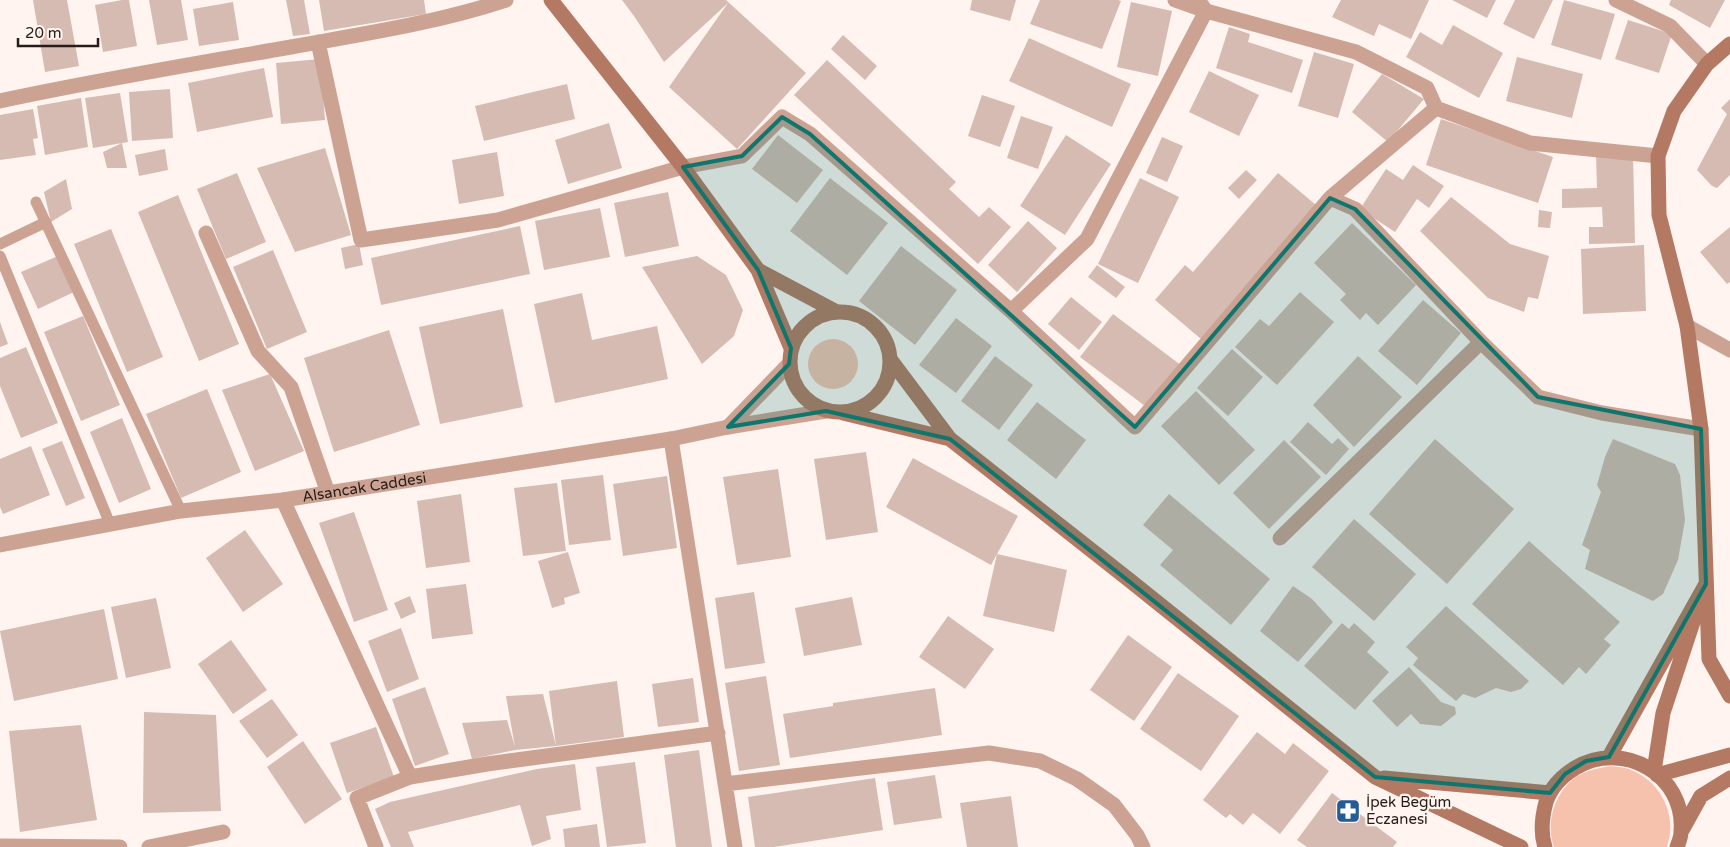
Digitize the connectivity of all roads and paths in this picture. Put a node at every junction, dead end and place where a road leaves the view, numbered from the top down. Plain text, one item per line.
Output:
1 (506, 0) edge
2 (551, 0) edge
3 (1175, 0) edge
4 (1616, 0) edge
5 (1202, 5) edge
6 (318, 42) junction
7 (1730, 44) edge
8 (1708, 64) junction
9 (0, 101) edge
10 (1436, 108) junction
11 (1658, 156) junction
12 (683, 167) junction
13 (1330, 198) junction
14 (36, 202) dead end
15 (46, 222) junction
16 (206, 233) dead end
17 (0, 244) edge
18 (0, 256) edge
19 (758, 270) junction
20 (1011, 311) junction
21 (837, 312) junction
22 (1687, 326) junction
23 (1481, 342) junction
24 (791, 348) junction
25 (1730, 350) edge
26 (890, 359) junction
27 (789, 364) junction
28 (826, 411) junction
29 (842, 413) junction
30 (728, 427) junction
31 (1701, 429) junction
32 (671, 439) junction
33 (950, 439) junction
34 (328, 493) junction
35 (284, 500) junction
36 (181, 511) junction
37 (110, 524) junction
38 (1280, 538) dead end
39 (0, 545) edge
40 (1706, 584) junction
41 (1730, 696) edge
42 (718, 733) junction
43 (1730, 755) edge
44 (1609, 757) junction
45 (1656, 773) junction
46 (410, 777) junction
47 (1375, 777) junction
48 (1730, 778) edge
49 (725, 784) junction
50 (1550, 793) junction
51 (222, 832) dead end
52 (1681, 832) junction
53 (0, 846) edge
54 (120, 847) edge
55 (149, 847) edge
56 (376, 847) edge
57 (735, 847) edge
58 (1143, 847) edge
59 (1520, 847) edge
60 (1545, 847) edge
61 (1677, 847) edge

1 - 6 street
2 - 12 main road
3 - 5 street
4 - 8 street
5 - 10 street
5 - 20 street
6 - 9 street
6 - 12 street
7 - 8 main road
8 - 11 main road
10 - 11 street
10 - 13 street
11 - 22 main road
12 - 19 main road
12 - 20 street
13 - 20 street
13 - 23 street
14 - 15 lane
15 - 17 lane
15 - 36 lane
16 - 34 street
18 - 37 lane
19 - 21 main road
19 - 24 main road
21 - 24 main road
21 - 26 main road
22 - 25 street
22 - 31 main road
23 - 31 street
23 - 38 street
24 - 27 main road
26 - 29 main road
26 - 33 main road
27 - 28 main road
27 - 30 street
28 - 29 main road
28 - 30 street, Alsancak Caddesi
29 - 33 main road
30 - 32 street, Alsancak Caddesi
31 - 40 main road
32 - 34 street, Alsancak Caddesi
32 - 42 street
33 - 47 main road
34 - 35 street, Alsancak Caddesi
35 - 36 street, Alsancak Caddesi
35 - 46 street
36 - 37 street, Alsancak Caddesi
37 - 39 street, Alsancak Caddesi
40 - 41 main road
40 - 44 main road
40 - 45 main road
42 - 46 street
42 - 49 street
43 - 45 main road
44 - 45 main road
44 - 50 main road
45 - 52 main road
46 - 56 street
47 - 50 main road
47 - 59 main road
48 - 52 main road
49 - 57 street
49 - 58 street
50 - 60 main road
51 - 55 street
52 - 61 main road
53 - 54 street

